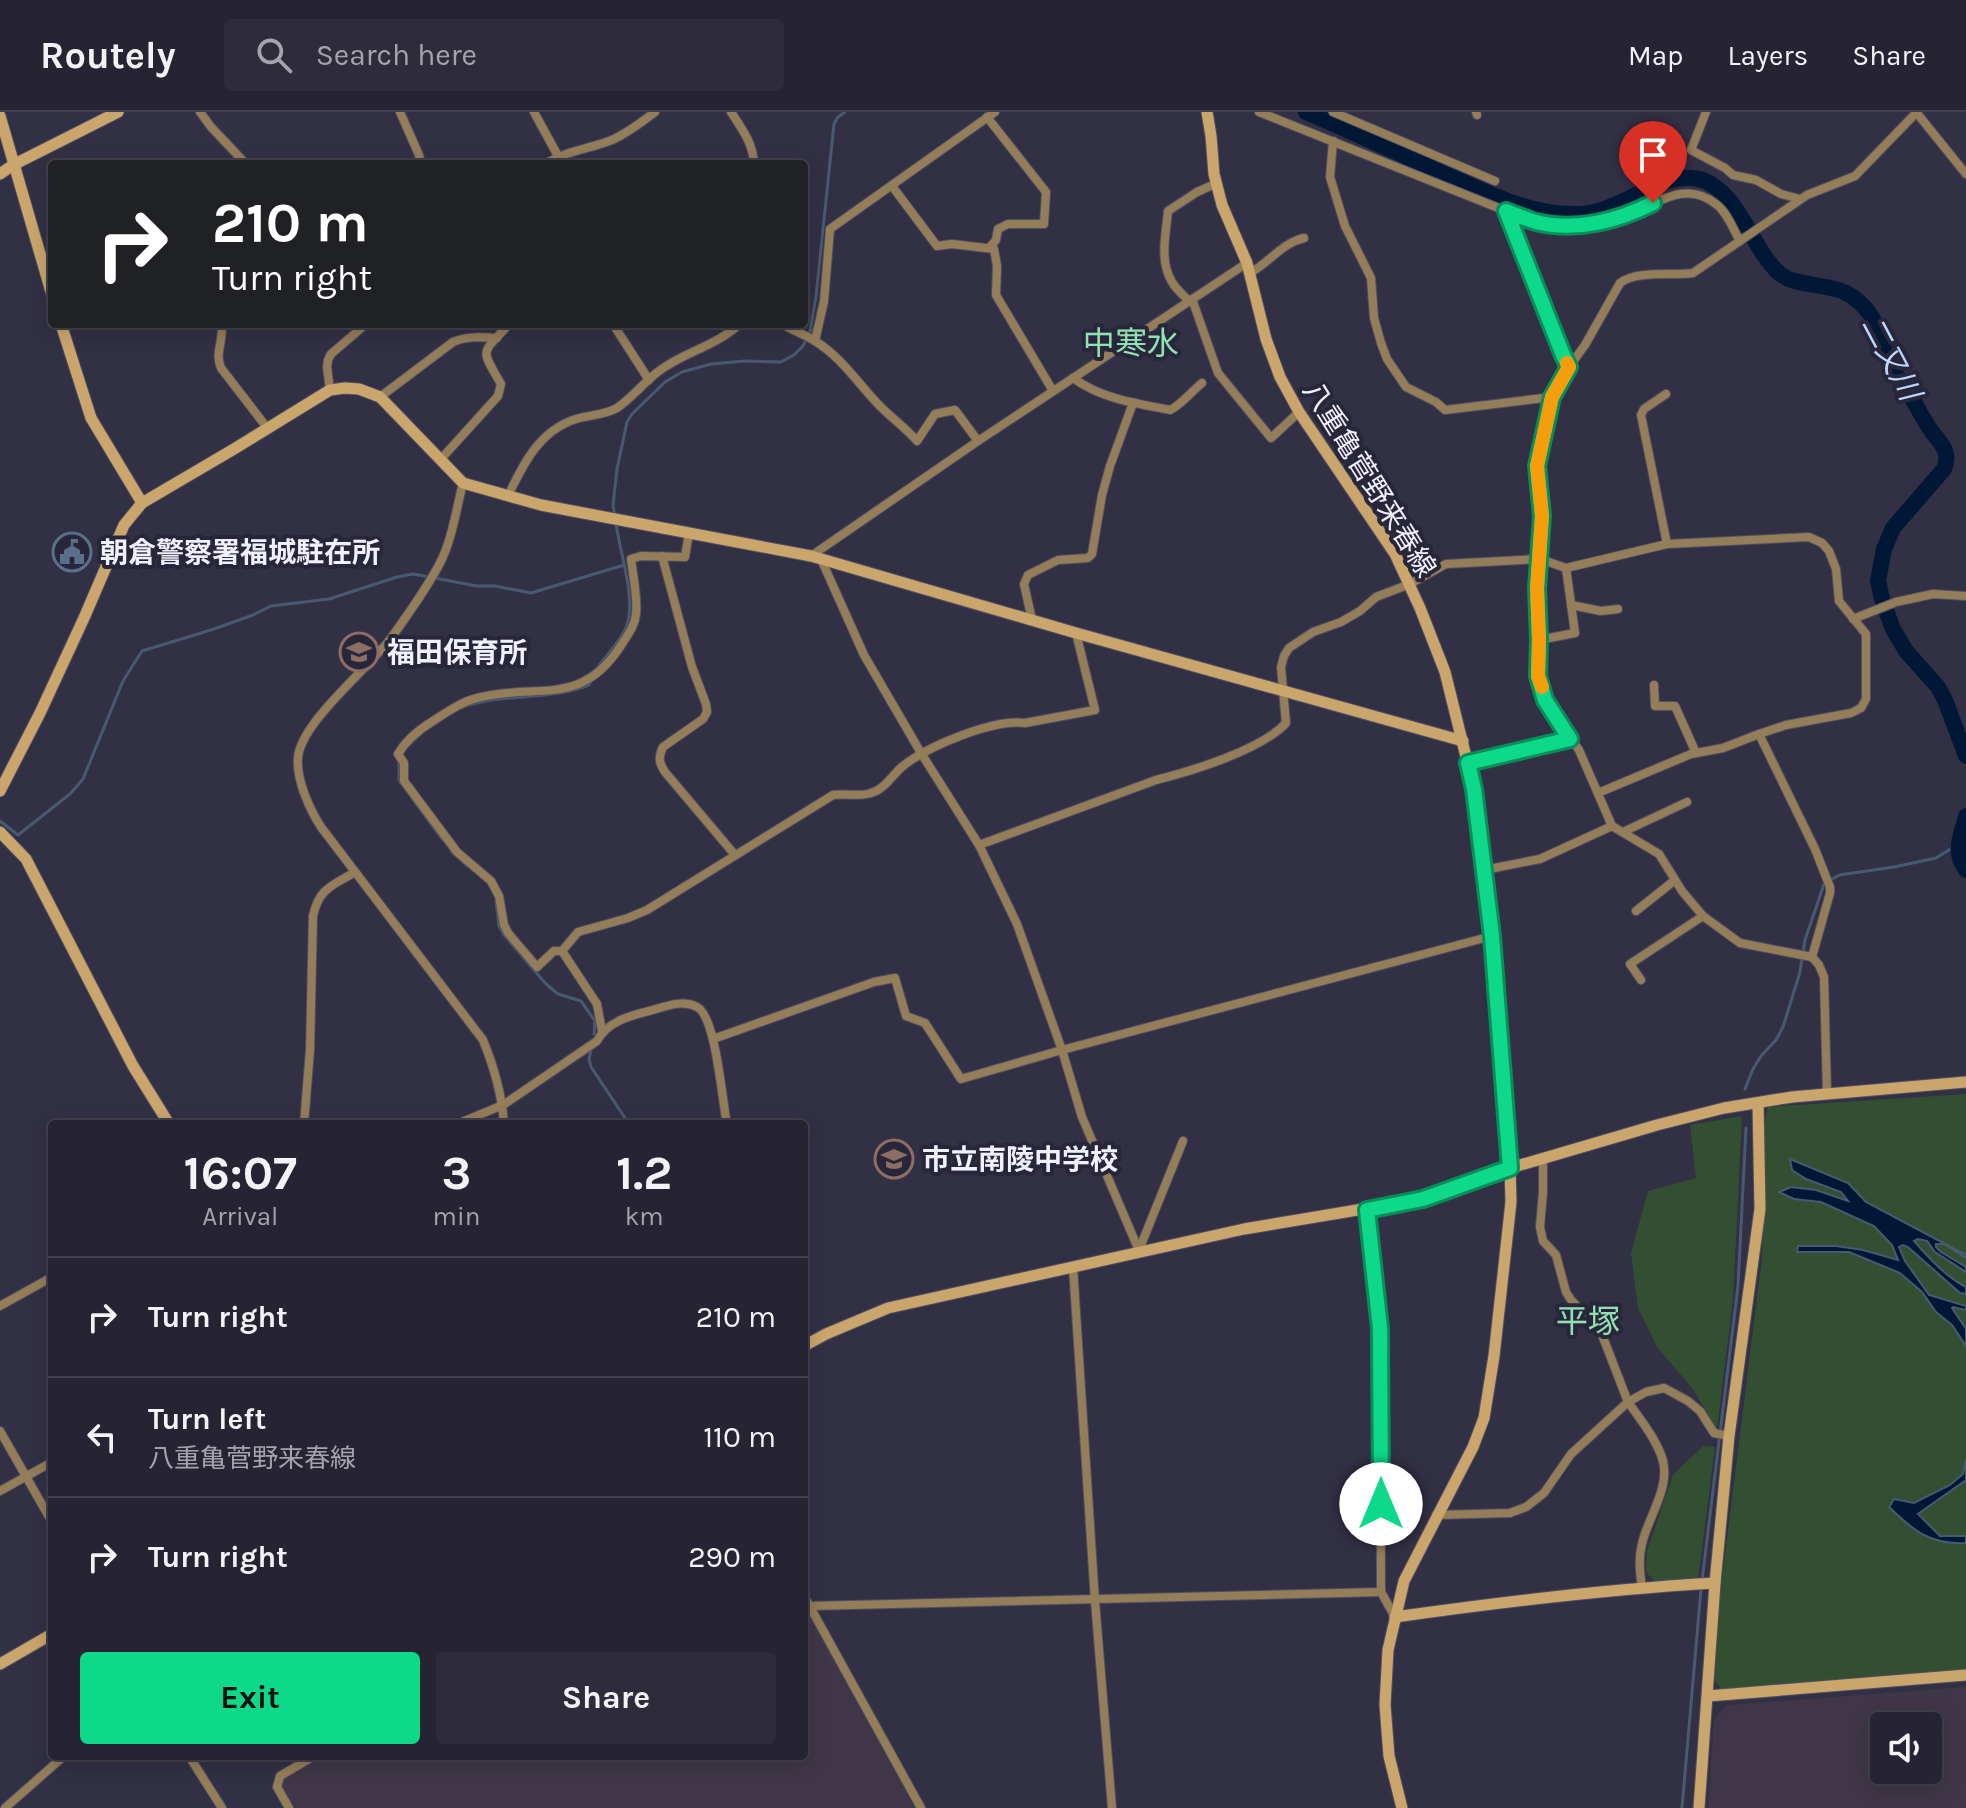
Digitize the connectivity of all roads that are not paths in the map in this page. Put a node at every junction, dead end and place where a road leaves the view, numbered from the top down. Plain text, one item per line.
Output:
1 (118, 112) edge
2 (200, 112) edge
3 (400, 112) edge
4 (534, 112) edge
5 (655, 112) edge
6 (731, 112) edge
7 (1207, 112) edge
8 (1259, 112) edge
9 (1333, 112) edge
10 (1706, 112) edge
11 (1916, 112) edge
12 (991, 115) edge
13 (0, 116) edge
14 (1333, 141) junction
15 (558, 156) junction
16 (242, 160) edge
17 (420, 160) edge
18 (552, 160) edge
19 (561, 160) edge
20 (753, 160) edge
21 (13, 165) junction
22 (0, 174) edge
23 (1966, 174) edge
24 (1495, 181) dead end
25 (1217, 183) junction
26 (892, 186) junction
27 (1800, 199) junction
28 (1506, 211) junction
29 (1304, 238) dead end
30 (1740, 241) junction
31 (990, 247) junction
32 (1249, 268) junction
33 (48, 282) edge
34 (1190, 300) junction
35 (62, 328) edge
36 (222, 328) edge
37 (361, 328) edge
38 (506, 328) edge
39 (616, 328) edge
40 (735, 328) edge
41 (789, 328) edge
42 (497, 338) junction
43 (815, 341) junction
44 (1569, 367) junction
45 (1073, 378) junction
46 (649, 380) junction
47 (1202, 383) dead end
48 (330, 390) junction
49 (1053, 391) junction
50 (1666, 394) dead end
51 (380, 397) junction
52 (1552, 397) junction
53 (1133, 403) junction
54 (1299, 412) junction
55 (268, 429) junction
56 (978, 441) junction
57 (441, 459) junction
58 (463, 483) junction
59 (508, 496) junction
60 (142, 503) junction
61 (689, 533) junction
62 (1667, 544) junction
63 (662, 556) junction
64 (816, 557) junction
65 (1540, 559) junction
66 (1566, 568) junction
67 (1410, 584) junction
68 (1966, 595) edge
69 (1571, 605) junction
70 (1618, 609) dead end
71 (1853, 619) junction
72 (1032, 620) junction
73 (1076, 633) junction
74 (1539, 640) junction
75 (1654, 685) dead end
76 (1283, 691) junction
77 (1759, 734) junction
78 (1570, 739) junction
79 (1463, 741) junction
80 (921, 753) junction
81 (1696, 753) junction
82 (1468, 763) junction
83 (0, 791) edge
84 (1598, 793) junction
85 (1687, 802) dead end
86 (1612, 826) junction
87 (0, 832) edge
88 (1623, 832) junction
89 (979, 845) junction
90 (735, 855) junction
91 (1484, 870) junction
92 (355, 872) junction
93 (1675, 880) junction
94 (1636, 911) dead end
95 (1703, 916) junction
96 (1492, 936) junction
97 (562, 951) junction
98 (1812, 957) junction
99 (1641, 980) dead end
100 (602, 1031) junction
101 (713, 1039) junction
102 (1062, 1050) junction
103 (1966, 1082) edge
104 (1827, 1093) junction
105 (1758, 1103) junction
106 (503, 1105) junction
107 (167, 1120) edge
108 (304, 1120) edge
109 (467, 1120) edge
110 (504, 1120) edge
111 (726, 1120) edge
112 (1183, 1141) dead end
113 (1543, 1160) junction
114 (1510, 1168) junction
115 (1367, 1210) junction
116 (1140, 1252) junction
117 (1073, 1267) junction
118 (48, 1279) edge
119 (0, 1306) edge
120 (808, 1344) edge
121 (1628, 1402) junction
122 (0, 1431) edge
123 (1729, 1436) junction
124 (48, 1464) edge
125 (25, 1477) junction
126 (0, 1491) edge
127 (48, 1515) edge
128 (1436, 1515) junction
129 (1710, 1583) junction
130 (1642, 1588) junction
131 (1381, 1592) junction
132 (1095, 1601) junction
133 (809, 1606) joint
134 (1395, 1617) junction
135 (48, 1636) edge
136 (0, 1664) edge
137 (1966, 1675) edge
138 (1708, 1696) junction
139 (59, 1760) edge
140 (192, 1760) edge
141 (307, 1760) edge
142 (5, 1808) edge
143 (222, 1808) edge
144 (289, 1808) edge
145 (921, 1808) edge
146 (1112, 1808) edge
147 (1402, 1808) edge
148 (1699, 1808) edge

1 - 21 street
2 - 16 street
3 - 17 street
4 - 15 street
5 - 15 street
6 - 20 street
7 - 25 street, 八重亀菅野来春線
8 - 14 street
9 - 24 street
10 - 27 street
11 - 23 street
11 - 27 street
12 - 26 street
12 - 31 street
13 - 21 street
14 - 28 street
14 - 52 street
15 - 18 street
15 - 19 street
21 - 22 street
21 - 33 street
25 - 32 street, 八重亀菅野来春線
25 - 34 street
26 - 31 street
26 - 43 street
27 - 30 street
28 - 30 street
28 - 44 street
29 - 32 street
30 - 44 street
31 - 49 street
32 - 34 street
32 - 54 street, 八重亀菅野来春線
34 - 45 street
34 - 54 street
35 - 60 street
36 - 55 street
37 - 48 street
38 - 42 street
39 - 46 street
40 - 46 street
41 - 43 street
42 - 51 street
42 - 57 street
43 - 56 street
44 - 52 street
45 - 49 street
45 - 53 street
46 - 59 street
47 - 53 street
48 - 51 street
48 - 55 street
49 - 56 street
50 - 62 street
51 - 57 street
52 - 65 street
53 - 72 street
54 - 67 street, 八重亀菅野来春線
55 - 60 street
56 - 64 street
57 - 58 street
58 - 59 street
58 - 92 street
59 - 61 street
60 - 83 street
61 - 63 street
61 - 64 street
62 - 66 street
62 - 71 street
63 - 90 street
63 - 97 street
64 - 72 street
64 - 80 street
65 - 66 street
65 - 67 street
65 - 74 street
66 - 69 street
67 - 76 street
67 - 79 street, 八重亀菅野来春線
68 - 71 street
69 - 70 street
69 - 74 street
71 - 77 street
72 - 73 street
73 - 76 street
73 - 80 street
74 - 78 street
75 - 81 street
76 - 79 street
76 - 89 street
77 - 81 street
77 - 98 street
78 - 82 street
78 - 84 street
79 - 82 street, 八重亀菅野来春線
80 - 89 street
80 - 90 street
81 - 84 street
82 - 91 street, 八重亀菅野来春線
84 - 86 street
85 - 88 street
86 - 88 street
86 - 91 street
87 - 107 street
88 - 93 street
89 - 102 street
90 - 97 street
91 - 96 street, 八重亀菅野来春線
92 - 106 street
92 - 108 street
93 - 94 street
93 - 95 street
95 - 98 street
95 - 99 street
96 - 102 street
96 - 114 street, 八重亀菅野来春線
97 - 100 street
98 - 104 street
100 - 101 street
100 - 106 street
101 - 102 street
101 - 111 street
102 - 116 street
103 - 104 street
104 - 105 street
105 - 113 street
105 - 123 street
106 - 109 street
106 - 110 street
112 - 116 street
113 - 114 street
113 - 121 street
114 - 115 street
114 - 128 street, 八重亀菅野来春線
115 - 116 street
115 - 131 street
116 - 117 street
117 - 120 street
117 - 132 street
118 - 119 street
121 - 123 street
121 - 128 street
121 - 130 street
122 - 125 street
123 - 129 street
124 - 125 street
125 - 126 street
125 - 127 street
128 - 134 street, 八重亀菅野来春線
129 - 130 street
129 - 138 street
130 - 134 street
131 - 132 street
131 - 134 street
132 - 133 street
132 - 146 street
133 - 145 street
134 - 147 street, 八重亀菅野来春線
135 - 136 street
137 - 138 street
138 - 148 street
139 - 142 street
140 - 143 street
141 - 144 street

